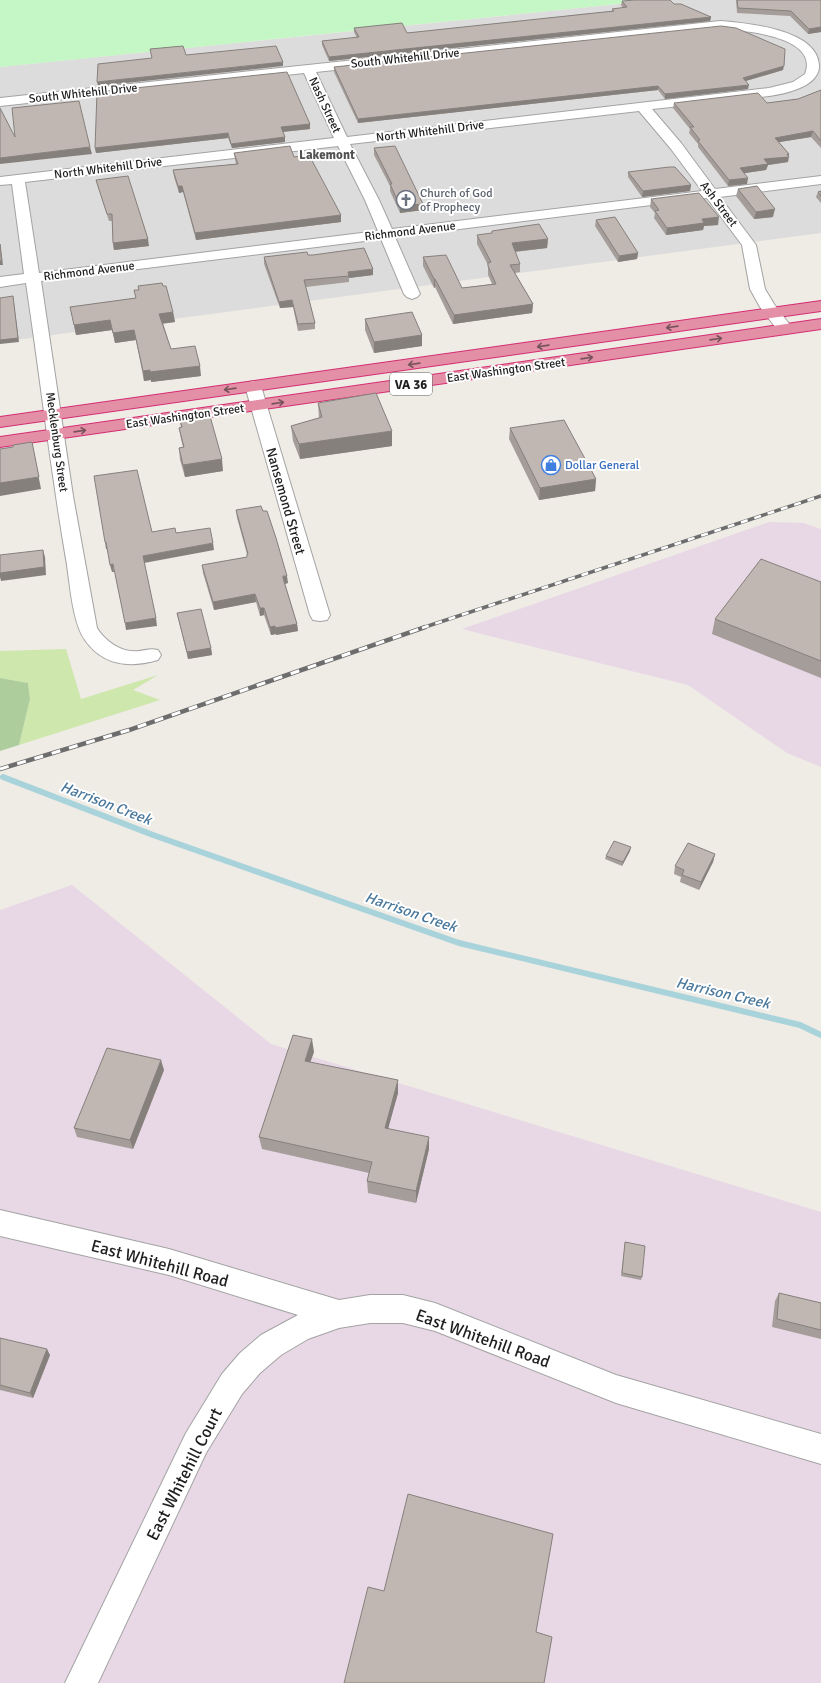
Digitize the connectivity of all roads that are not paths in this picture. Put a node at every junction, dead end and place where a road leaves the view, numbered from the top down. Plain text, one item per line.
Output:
1 (821, 47) edge
2 (807, 48) junction
3 (308, 68) junction
4 (0, 102) edge
5 (644, 106) junction
6 (342, 142) junction
7 (18, 179) junction
8 (821, 180) edge
9 (0, 181) edge
10 (711, 193) junction
11 (387, 234) junction
12 (33, 278) junction
13 (0, 282) edge
14 (412, 294) dead end
15 (821, 306) edge
16 (773, 313) junction
17 (821, 324) edge
18 (785, 329) junction
19 (253, 386) junction
20 (258, 406) junction
21 (53, 414) junction
22 (0, 422) edge
23 (56, 434) junction
24 (0, 442) edge
25 (320, 615) dead end
26 (151, 656) dead end
27 (0, 1223) edge
28 (339, 1314) junction
29 (821, 1449) edge
30 (81, 1683) edge

1 - 2 street
2 - 3 street, South Whitehill Drive
2 - 5 street, North Whitehill Drive
3 - 4 street, South Whitehill Drive
3 - 6 street, Nash Street
5 - 6 street, North Whitehill Drive
5 - 10 street, Ash Street
6 - 7 street, North Whitehill Drive
6 - 11 street, Nash Street
7 - 9 street, North Whitehill Drive
7 - 12 street, Mecklenburg Street
8 - 10 street, Richmond Avenue
10 - 11 street, Richmond Avenue
10 - 16 street, Ash Street
11 - 12 street, Richmond Avenue
11 - 14 street, Nash Street
12 - 13 street, Richmond Avenue
12 - 21 street, Mecklenburg Street
15 - 16 highway, East Washington Street / VA 36
16 - 18 street, Ash Street
16 -> 19 highway, East Washington Street / VA 36
17 - 18 highway, East Washington Street / VA 36
20 -> 18 highway, East Washington Street / VA 36
19 - 20 street, Nansemond Street
19 -> 21 highway, East Washington Street / VA 36
23 -> 20 highway, East Washington Street / VA 36
20 - 25 street, Nansemond Street
21 - 22 highway, East Washington Street / VA 36
21 - 23 street, Mecklenburg Street
23 - 24 highway, East Washington Street / VA 36
23 - 26 street, Mecklenburg Street
27 - 28 street, East Whitehill Road
28 - 29 street, East Whitehill Road
28 - 30 street, East Whitehill Court

